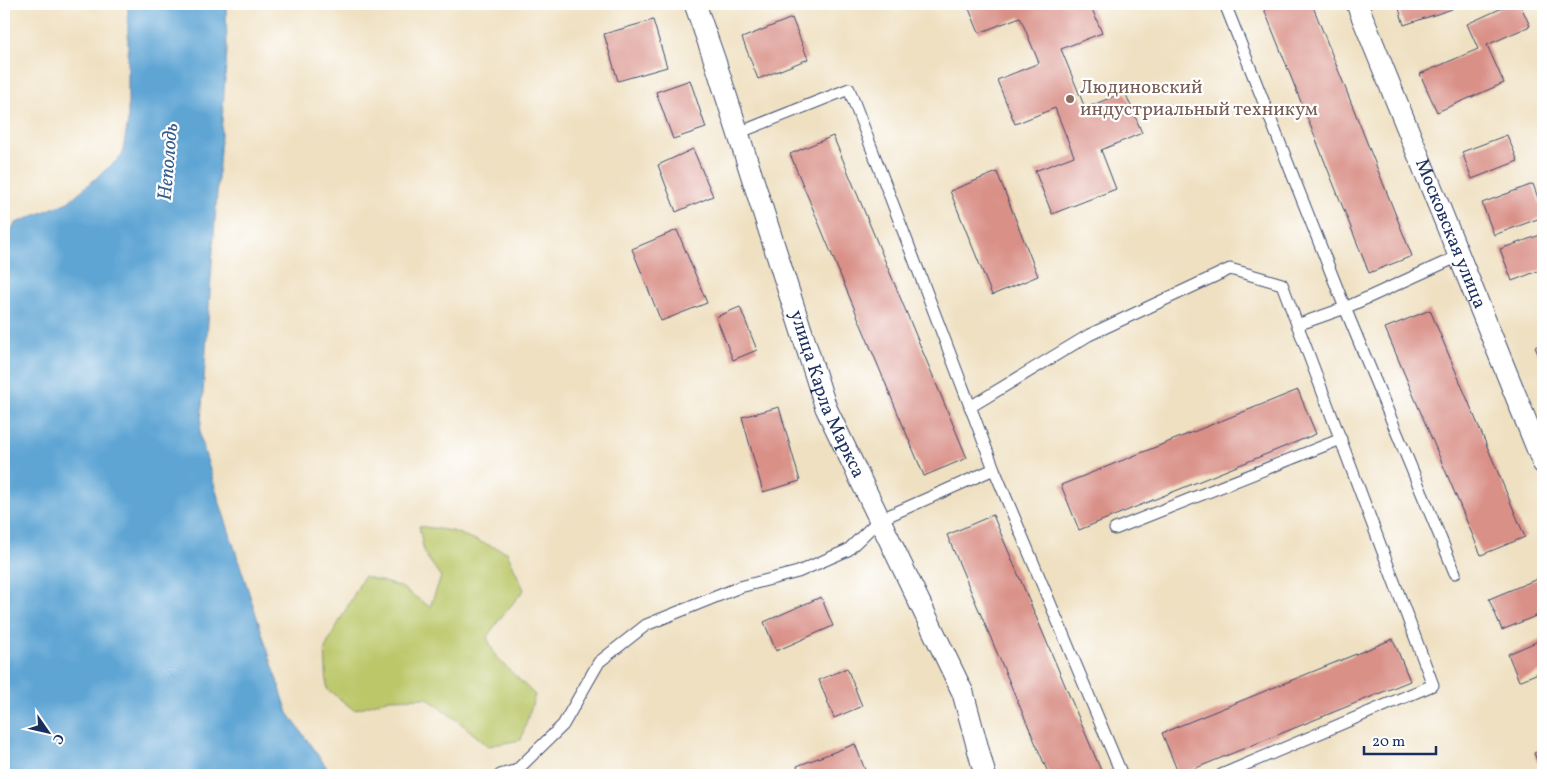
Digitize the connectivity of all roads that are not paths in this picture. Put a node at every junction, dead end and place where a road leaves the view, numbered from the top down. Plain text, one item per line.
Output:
1 (695, 4) edge
2 (1225, 4) edge
3 (1357, 4) edge
4 (738, 133) junction
5 (1459, 256) junction
6 (1345, 308) junction
7 (1298, 325) junction
8 (970, 407) junction
9 (1341, 439) junction
10 (1543, 463) edge
11 (994, 469) junction
12 (879, 520) junction
13 (1115, 530) dead end
14 (1455, 573) dead end
15 (500, 775) edge
16 (985, 775) edge
17 (1122, 775) edge
18 (1220, 775) edge

1 - 4 street, улица Карла Маркса
2 - 6 lane
3 - 5 street, Московская улица
4 - 8 lane
4 - 12 street, улица Карла Маркса
5 - 6 lane
5 - 10 street, Московская улица
6 - 7 lane
6 - 14 lane
7 - 8 lane
7 - 9 lane
8 - 11 lane
9 - 13 lane
9 - 18 lane
11 - 12 lane
11 - 17 lane
12 - 15 lane
12 - 16 street, улица Карла Маркса

